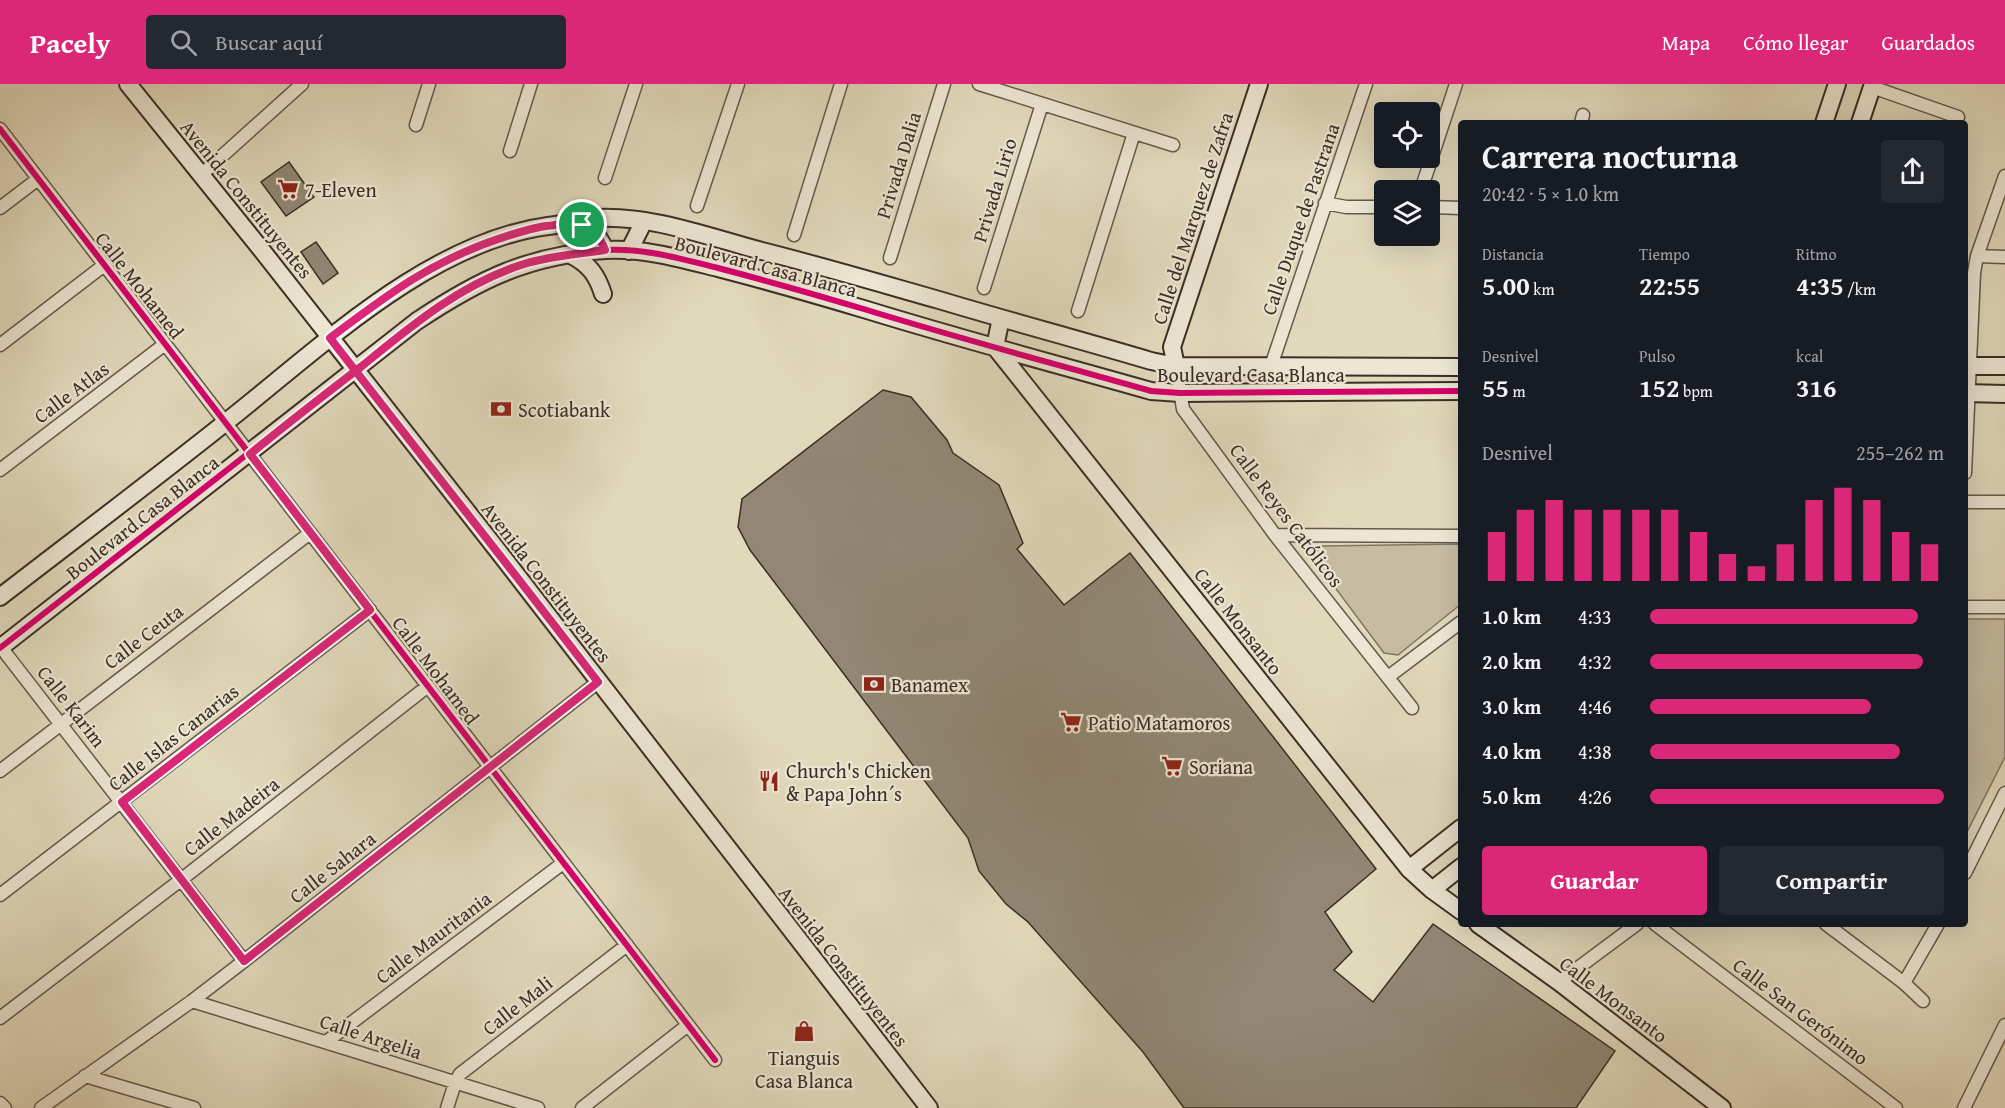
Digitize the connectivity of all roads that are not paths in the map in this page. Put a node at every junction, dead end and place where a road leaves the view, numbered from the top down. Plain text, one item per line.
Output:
1 (128, 84) edge
2 (302, 84) edge
3 (429, 84) edge
4 (531, 84) edge
5 (636, 84) edge
6 (738, 84) edge
7 (841, 84) edge
8 (944, 84) edge
9 (979, 84) edge
10 (1258, 84) edge
11 (1366, 84) edge
12 (1456, 84) edge
13 (1837, 84) edge
14 (1872, 86) edge
15 (1042, 104) junction
16 (1958, 117) dead end
17 (1825, 120) edge
18 (1861, 120) edge
19 (416, 125) dead end
20 (0, 129) edge
21 (1134, 133) junction
22 (1173, 145) dead end
23 (510, 151) dead end
24 (201, 174) junction
25 (2005, 176) edge
26 (605, 178) dead end
27 (38, 179) junction
28 (1424, 180) edge
29 (1325, 203) junction
30 (697, 206) dead end
31 (1374, 207) edge
32 (1440, 207) edge
33 (0, 208) edge
34 (1458, 208) edge
35 (568, 221) junction
36 (644, 221) junction
37 (794, 235) dead end
38 (605, 250) junction
39 (629, 251) junction
40 (571, 255) junction
41 (1977, 256) junction
42 (2005, 257) edge
43 (890, 258) dead end
44 (104, 266) junction
45 (984, 288) dead end
46 (603, 294) dead end
47 (1078, 311) dead end
48 (1001, 318) junction
49 (330, 338) junction
50 (165, 344) junction
51 (0, 345) edge
52 (994, 347) junction
53 (1968, 353) edge
54 (1176, 366) junction
55 (1271, 366) junction
56 (1328, 366) junction
57 (1968, 366) edge
58 (2005, 366) edge
59 (1458, 367) edge
60 (356, 370) junction
61 (1327, 392) junction
62 (1458, 392) edge
63 (1180, 393) junction
64 (1968, 393) edge
65 (2005, 394) edge
66 (225, 423) junction
67 (250, 454) junction
68 (0, 470) edge
69 (1968, 501) edge
70 (2005, 502) edge
71 (310, 533) junction
72 (1275, 535) junction
73 (1458, 536) edge
74 (0, 597) edge
75 (1968, 608) edge
76 (2005, 608) edge
77 (370, 610) junction
78 (1458, 624) edge
79 (0, 647) edge
80 (1388, 677) junction
81 (598, 682) junction
82 (428, 686) junction
83 (1412, 708) dead end
84 (61, 724) junction
85 (490, 768) junction
86 (0, 771) edge
87 (2005, 794) edge
88 (122, 802) junction
89 (1458, 830) edge
90 (563, 863) junction
91 (1968, 867) edge
92 (1409, 869) junction
93 (1458, 869) edge
94 (182, 879) junction
95 (1432, 890) junction
96 (0, 895) edge
97 (1458, 909) edge
98 (1482, 927) edge
99 (1632, 927) edge
100 (1659, 927) edge
101 (1830, 927) edge
102 (1936, 927) edge
103 (627, 945) junction
104 (244, 961) junction
105 (1559, 982) junction
106 (1904, 983) junction
107 (1923, 1000) dead end
108 (192, 1001) junction
109 (0, 1018) edge
110 (688, 1025) junction
111 (2005, 1025) edge
112 (326, 1042) junction
113 (715, 1060) dead end
114 (85, 1076) junction
115 (455, 1083) junction
116 (0, 1103) edge
117 (4, 1108) edge
118 (41, 1108) edge
119 (194, 1108) edge
120 (447, 1108) edge
121 (538, 1108) edge
122 (582, 1108) edge
123 (928, 1108) edge
124 (1722, 1108) edge
125 (1896, 1108) edge
126 (1964, 1108) edge

1 - 24 street, Avenida Constituyentes
2 - 24 street
3 - 19 street
4 - 23 street
5 - 26 street
6 - 30 street
7 - 37 street
8 - 43 street, Privada Dalia
9 - 15 street
10 - 54 street, Calle del Marquez de Zafra
11 - 29 street, Calle Duque de Pastrana
12 - 28 street
13 - 17 street
14 - 16 street
14 - 18 street
15 - 21 street
15 - 45 street, Privada Lirio
20 - 27 street, Calle Mohamed
21 - 22 street
21 - 47 street
24 - 49 street, Avenida Constituyentes
25 - 41 street
27 - 33 street
27 - 44 street, Calle Mohamed
29 - 31 street
29 - 55 street, Calle Duque de Pastrana
32 - 34 street
35 - 36 street, Boulevard Casa Blanca
35 - 38 street
35 - 49 street, Boulevard Casa Blanca
36 - 39 street
36 - 48 street, Boulevard Casa Blanca
38 - 39 street, Boulevard Casa Blanca
38 - 40 street, Boulevard Casa Blanca
39 - 52 street, Boulevard Casa Blanca
40 - 46 street
40 - 60 street, Boulevard Casa Blanca
41 - 42 street
41 - 53 street
44 - 50 street, Calle Mohamed
44 - 51 street
48 - 52 street
48 - 54 street, Boulevard Casa Blanca
49 - 60 street, Avenida Constituyentes
49 - 66 street, Boulevard Casa Blanca
50 - 66 street, Calle Mohamed
50 - 68 street, Calle Atlas
52 - 63 street, Boulevard Casa Blanca
52 - 92 street, Calle Monsanto
54 - 55 street, Boulevard Casa Blanca
54 - 63 street, Calle Reyes Católicos
55 - 56 street, Boulevard Casa Blanca
56 - 59 street, Boulevard Casa Blanca
56 - 61 street
57 - 58 street
60 - 67 street, Boulevard Casa Blanca
60 - 81 street, Avenida Constituyentes
61 - 62 street, Boulevard Casa Blanca
61 - 63 street, Boulevard Casa Blanca
63 - 72 street, Calle Reyes Católicos
64 - 65 street
66 - 67 street, Calle Mohamed
66 - 74 street, Boulevard Casa Blanca
67 - 71 street, Calle Mohamed
67 - 79 street, Boulevard Casa Blanca
69 - 70 street
71 - 77 street, Calle Mohamed
71 - 84 street, Calle Ceuta
72 - 73 street
72 - 80 street, Calle Reyes Católicos
75 - 76 street
77 - 82 street, Calle Mohamed
77 - 88 street, Calle Islas Canarias
78 - 80 street
79 - 84 street, Calle Karim
80 - 83 street, Calle Reyes Católicos
81 - 85 street, Calle Sahara
81 - 123 street, Avenida Constituyentes
82 - 85 street, Calle Mohamed
82 - 94 street, Calle Madeira
84 - 86 street, Calle Ceuta
84 - 88 street, Calle Karim
85 - 90 street, Calle Mohamed
85 - 104 street, Calle Sahara
87 - 91 street
88 - 94 street, Calle Karim
88 - 96 street, Calle Islas Canarias
89 - 92 street
90 - 103 street, Calle Mohamed
90 - 112 street, Calle Mauritania
92 - 95 street, Calle Monsanto
93 - 95 street
94 - 104 street, Calle Karim
94 - 109 street, Calle Madeira
95 - 97 street, Calle Monsanto
98 - 105 street, Calle Monsanto
99 - 105 street
100 - 125 street, Calle San Gerónimo
101 - 106 street
102 - 106 street
103 - 110 street, Calle Mohamed
103 - 115 street, Calle Mali
104 - 108 street, Calle Sahara
105 - 124 street, Calle Monsanto
106 - 107 street
108 - 112 street, Calle Argelia
108 - 114 street, Calle Sahara
110 - 113 street, Calle Mohamed
110 - 122 street
111 - 126 street
112 - 115 street, Calle Argelia
114 - 118 street, Calle Sahara
114 - 119 street
115 - 120 street, Calle Mali
115 - 121 street, Calle Argelia
116 - 117 street

